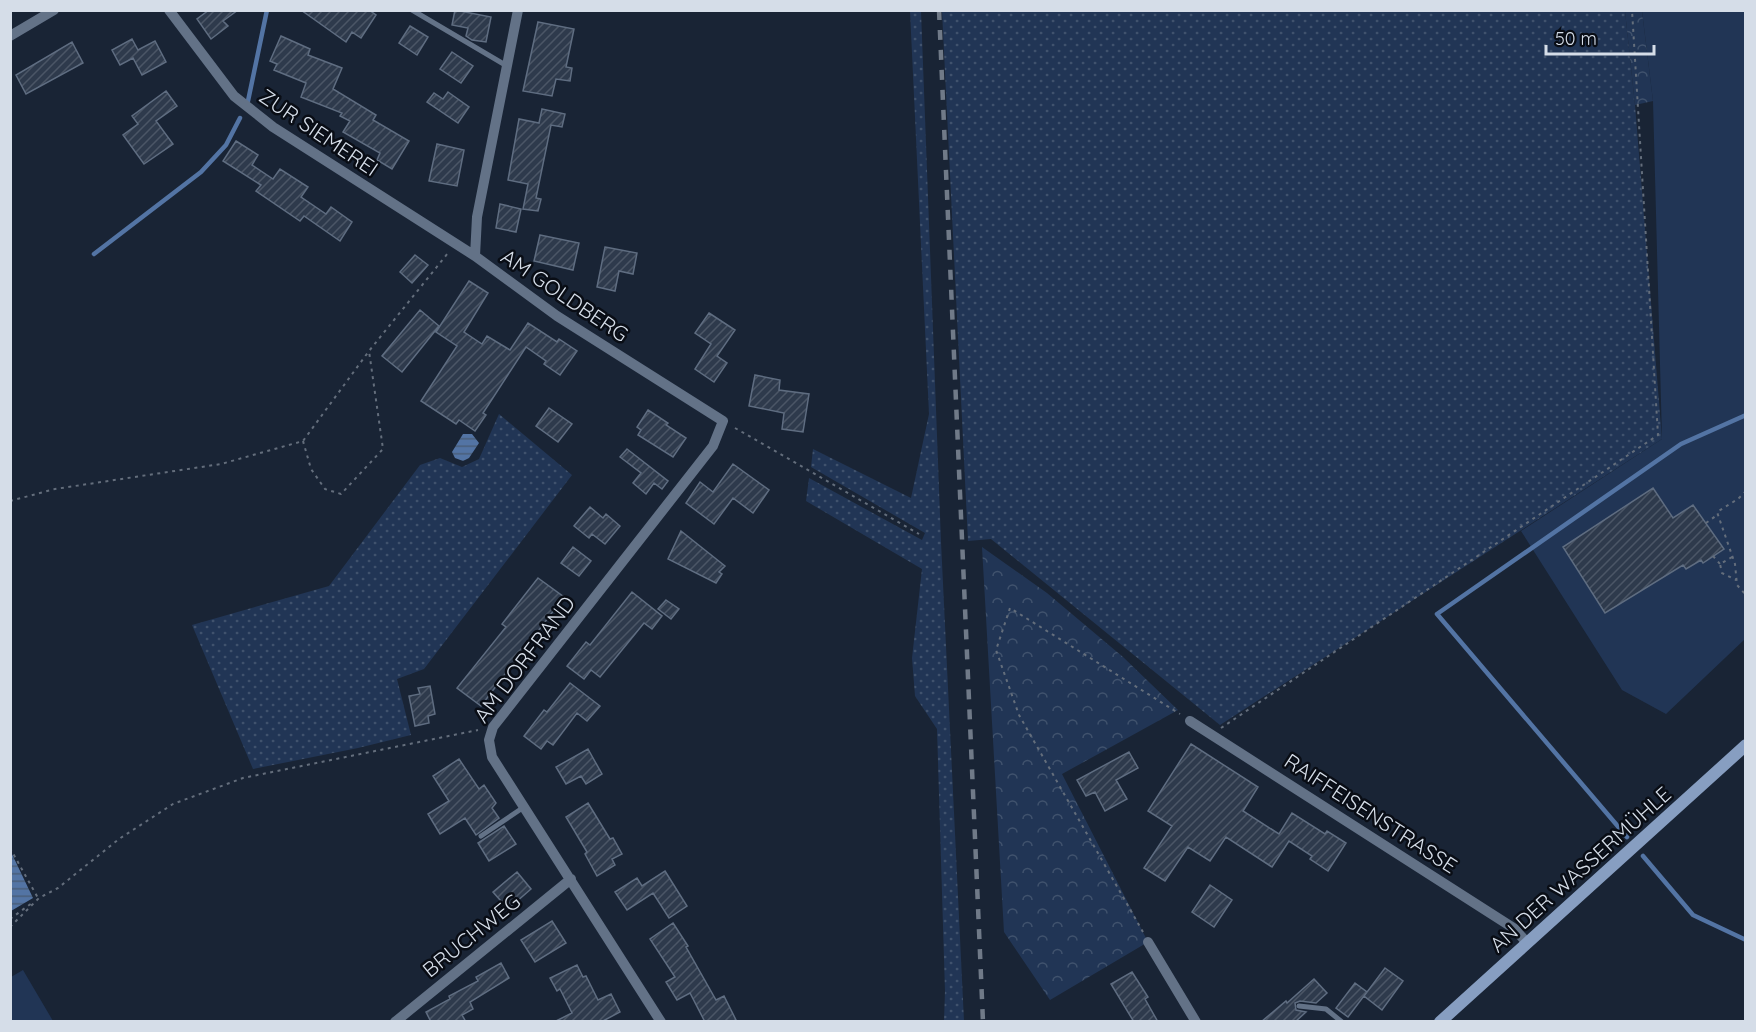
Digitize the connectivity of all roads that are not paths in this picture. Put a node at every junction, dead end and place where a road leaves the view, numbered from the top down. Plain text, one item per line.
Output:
1 (54, 10) edge
2 (169, 10) edge
3 (412, 10) edge
4 (518, 10) edge
5 (10, 36) edge
6 (507, 66) junction
7 (476, 256) junction
8 (723, 421) joint
9 (1190, 721) road end
10 (1746, 745) edge
11 (524, 807) junction
12 (481, 836) dead end
13 (571, 879) junction
14 (1149, 942) road end
15 (1527, 943) junction
16 (1299, 1006) dead end
17 (395, 1022) edge
18 (661, 1022) edge
19 (1196, 1022) edge
20 (1342, 1022) edge
21 (1440, 1022) edge

1 - 5 street
2 - 7 street, ZUR SIEMEREI
3 - 6 lane
4 - 6 street, AM GOLDBERG
6 - 7 street, AM GOLDBERG
7 - 8 street, AM GOLDBERG
8 - 11 street, AM DORFRAND
9 - 15 street, RAIFFEISENSTRASSE
10 - 15 street, AN DER WASSERMÜHLE
11 - 12 lane
11 - 13 street, AM DORFRAND
13 - 17 street, BRUCHWEG
13 - 18 street, AM DORFRAND
14 - 19 street
15 - 21 street, AN DER WASSERMÜHLE
16 - 20 lane

